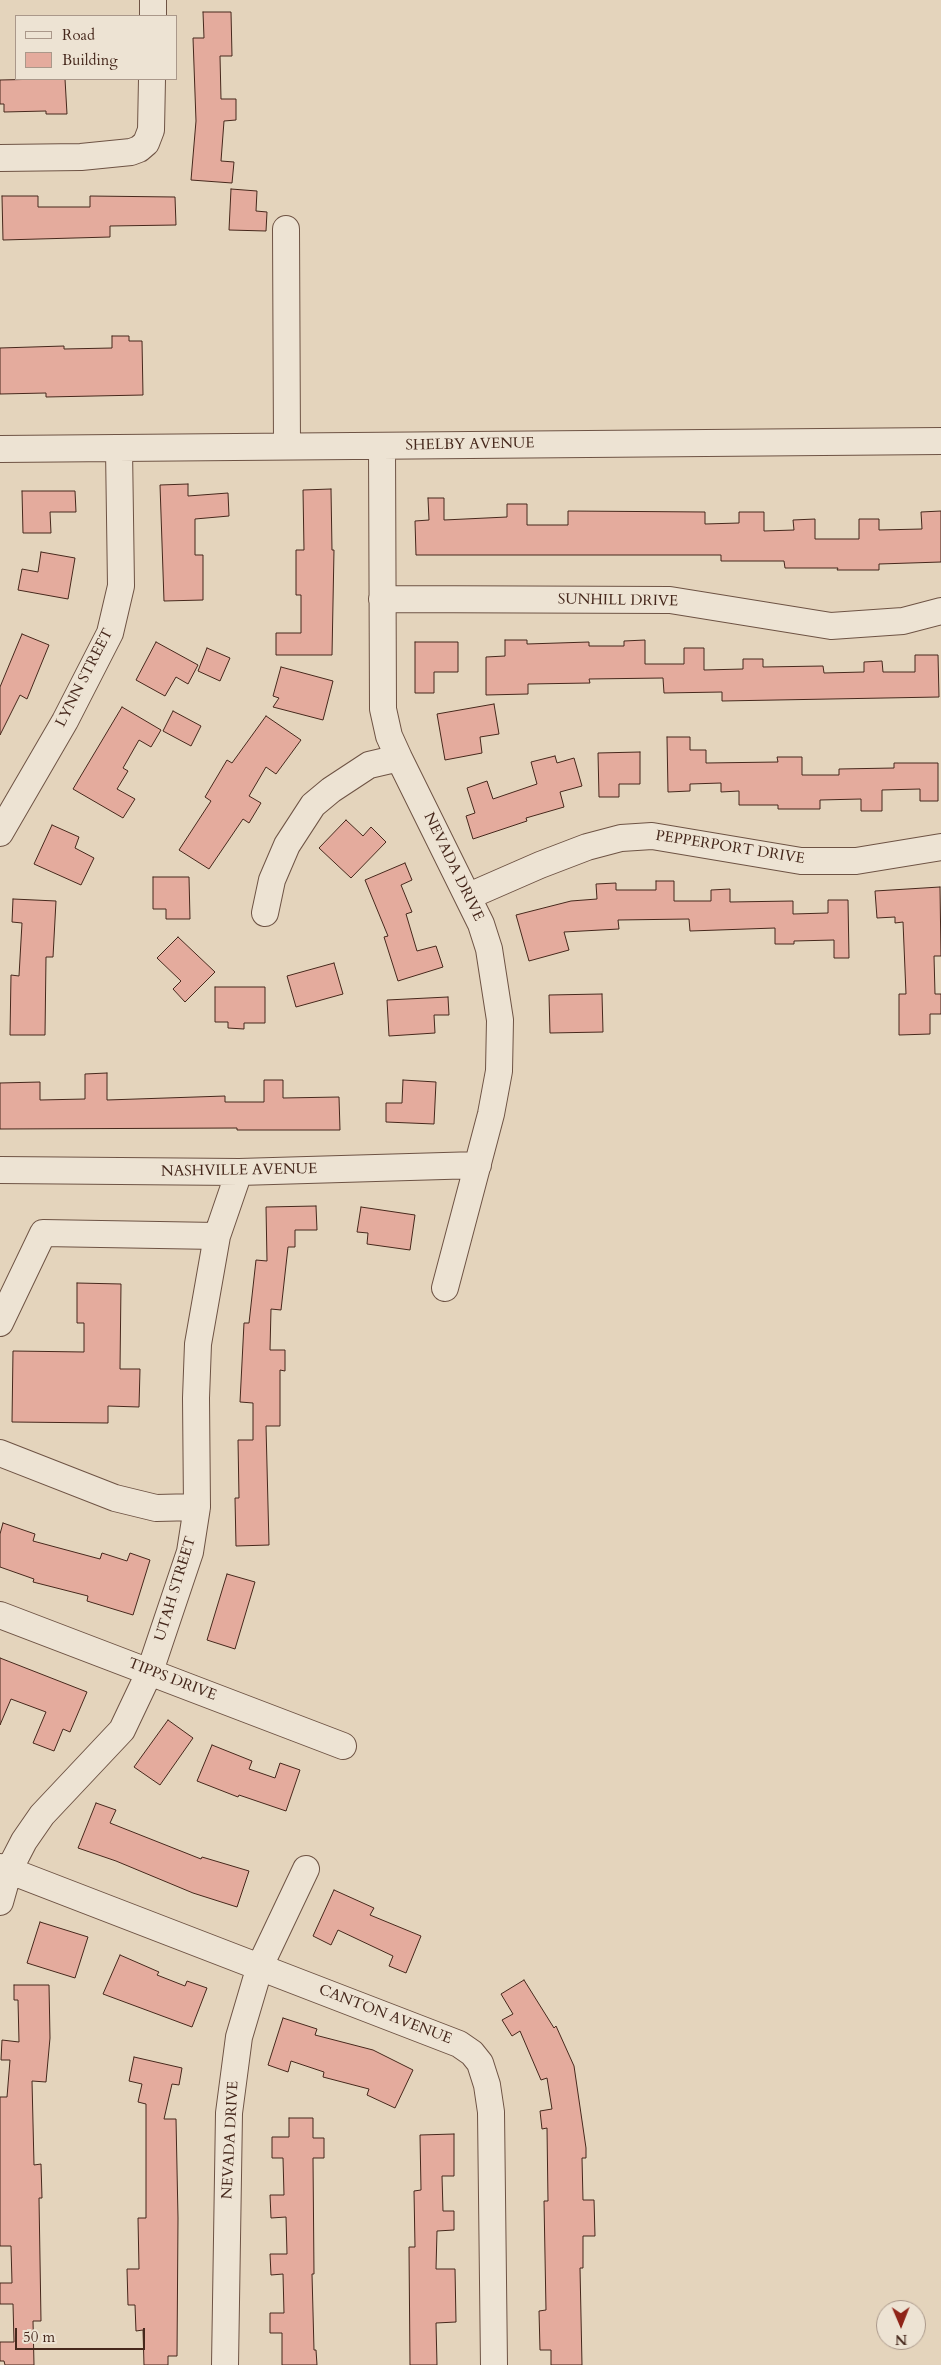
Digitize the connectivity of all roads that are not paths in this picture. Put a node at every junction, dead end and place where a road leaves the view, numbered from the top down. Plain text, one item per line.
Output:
1 (153, 0) edge
2 (153, 15) edge
3 (152, 80) edge
4 (0, 158) edge
5 (286, 228) dead end
6 (941, 441) edge
7 (287, 446) junction
8 (382, 446) junction
9 (0, 449) edge
10 (119, 449) junction
11 (382, 599) junction
12 (941, 611) edge
13 (399, 758) junction
14 (0, 833) edge
15 (941, 847) edge
16 (469, 896) junction
17 (265, 913) dead end
18 (478, 1165) junction
19 (0, 1170) edge
20 (239, 1172) junction
21 (217, 1236) junction
22 (445, 1288) dead end
23 (0, 1323) edge
24 (0, 1453) edge
25 (197, 1507) junction
26 (0, 1615) edge
27 (150, 1671) junction
28 (343, 1746) dead end
29 (5, 1869) edge
30 (306, 1869) dead end
31 (0, 1902) edge
32 (260, 1966) junction
33 (225, 2365) edge
34 (494, 2365) edge

1 - 2 street
3 - 4 street
5 - 7 street
6 - 8 street, SHELBY AVENUE
7 - 8 street, SHELBY AVENUE
7 - 10 street, SHELBY AVENUE
8 - 11 street, NEVADA DRIVE
9 - 10 street, SHELBY AVENUE
10 - 14 street, LYNN STREET
11 - 12 street, SUNHILL DRIVE
11 - 13 street, NEVADA DRIVE
13 - 16 street, NEVADA DRIVE
13 - 17 street
15 - 16 street, PEPPERPORT DRIVE
16 - 18 street, NEVADA DRIVE
18 - 20 street, NASHVILLE AVENUE
18 - 22 street, NEVADA DRIVE
19 - 20 street, NASHVILLE AVENUE
20 - 21 street, UTAH STREET
21 - 23 street
21 - 25 street, UTAH STREET
24 - 25 street
25 - 27 street, UTAH STREET
26 - 27 street, TIPPS DRIVE
27 - 28 street, TIPPS DRIVE
27 - 29 street, UTAH STREET
29 - 31 street, UTAH STREET
29 - 32 street, CANTON AVENUE
30 - 32 street, NEVADA DRIVE
32 - 33 street, NEVADA DRIVE
32 - 34 street, CANTON AVENUE

